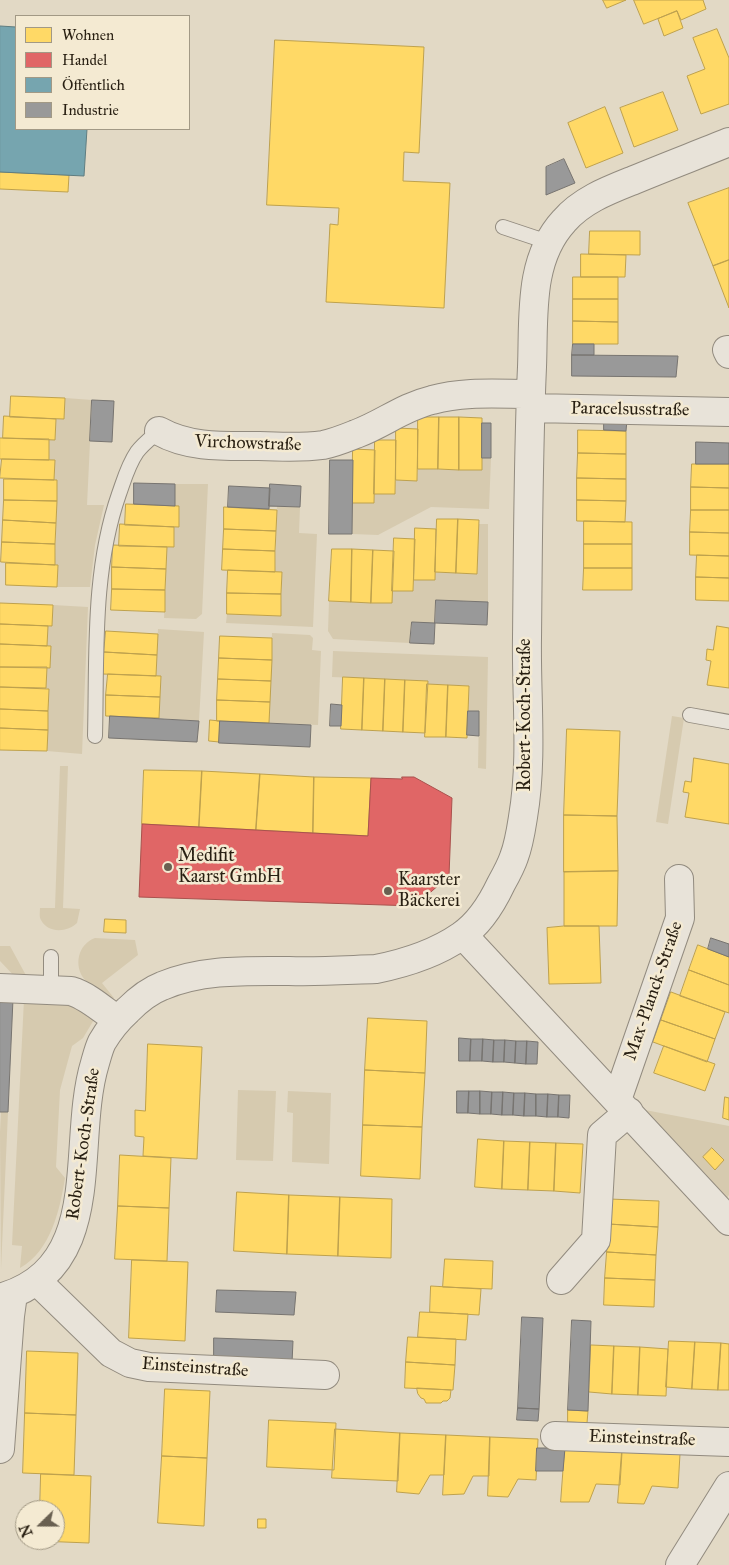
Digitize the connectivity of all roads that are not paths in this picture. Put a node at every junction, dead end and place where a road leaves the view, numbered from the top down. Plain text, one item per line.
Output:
1 (729, 142) edge
2 (503, 227) dead end
3 (548, 242) junction
4 (531, 401) junction
5 (729, 412) edge
6 (159, 431) joint
7 (690, 715) dead end
8 (729, 722) edge
9 (95, 736) dead end
10 (679, 880) dead end
11 (463, 935) junction
12 (51, 957) dead end
13 (0, 988) edge
14 (51, 990) junction
15 (118, 1020) junction
16 (623, 1106) junction
17 (729, 1221) edge
18 (561, 1280) dead end
19 (37, 1281) junction
20 (6, 1296) edge
21 (325, 1375) dead end
22 (555, 1436) dead end
23 (729, 1442) edge
24 (0, 1449) edge
25 (729, 1486) edge
26 (680, 1565) edge

1 - 3 street, Robert-Koch-Straße
2 - 3 lane
3 - 4 street, Robert-Koch-Straße
4 - 5 street, Paracelsusstraße
4 - 6 street, Virchowstraße
4 - 11 street, Robert-Koch-Straße
6 - 9 lane, Virchowstraße
7 - 8 lane
10 - 16 street, Max-Planck-Straße
11 - 15 street, Robert-Koch-Straße
11 - 16 street
12 - 14 lane
13 - 14 street
14 - 15 street
15 - 19 street, Robert-Koch-Straße
16 - 17 street
16 - 18 street
19 - 20 street, Robert-Koch-Straße
19 - 21 street, Einsteinstraße
20 - 24 street
22 - 23 street, Einsteinstraße
25 - 26 street

